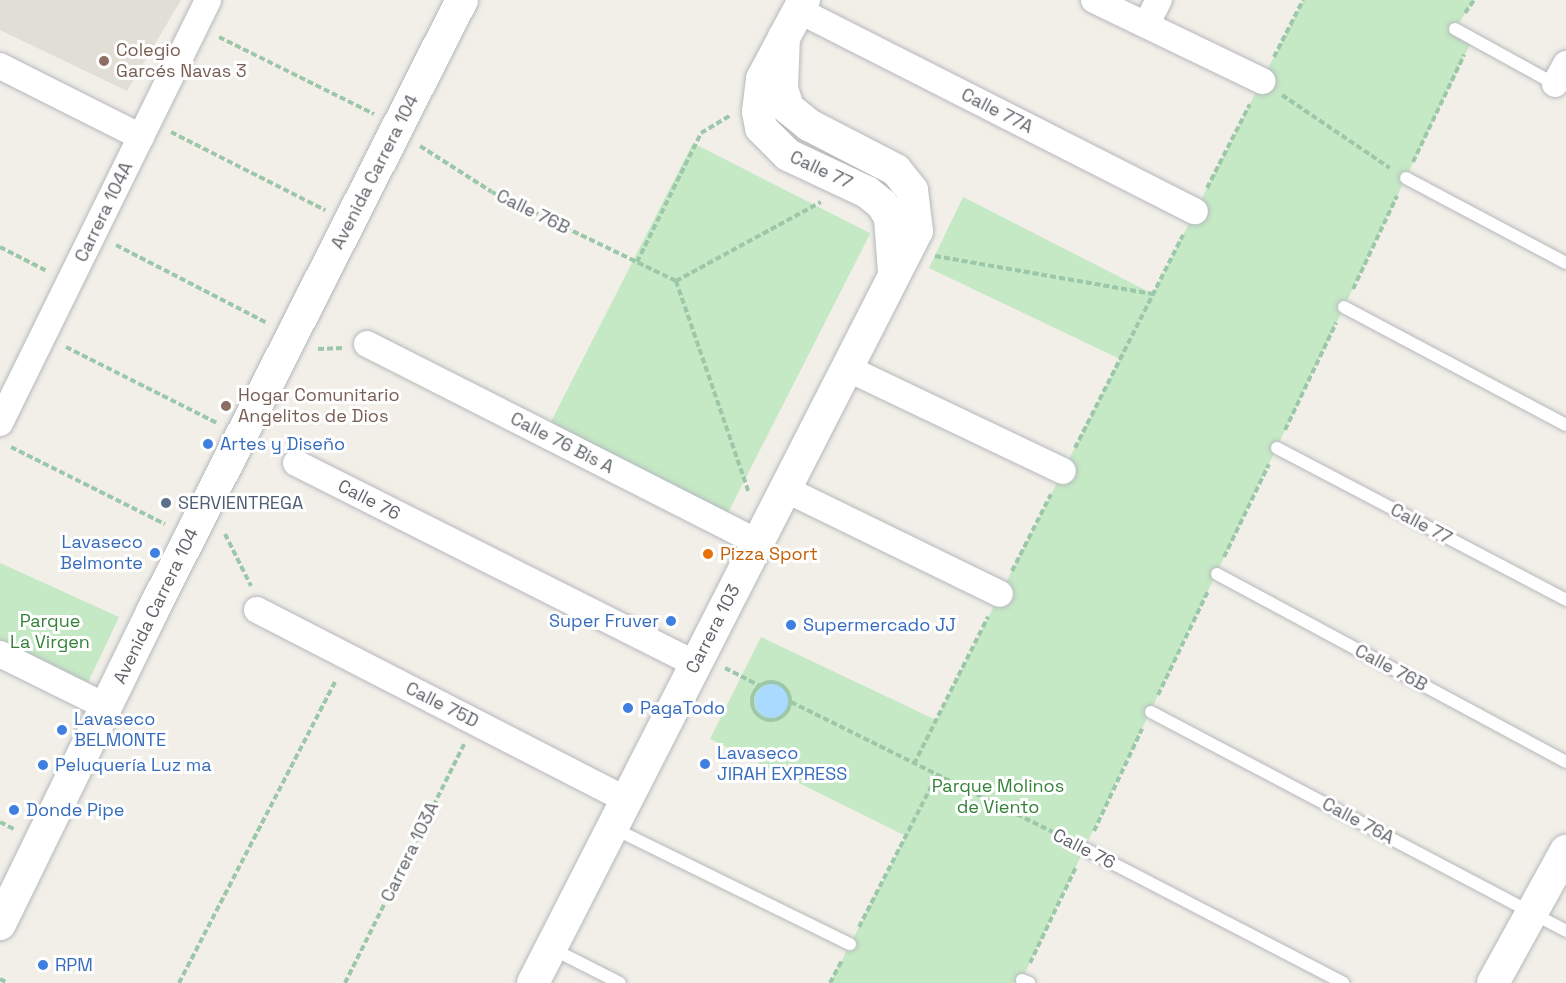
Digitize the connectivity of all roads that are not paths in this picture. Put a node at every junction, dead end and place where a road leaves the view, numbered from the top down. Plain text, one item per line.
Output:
1 (208, 0) edge
2 (462, 0) edge
3 (1094, 0) edge
4 (1159, 0) edge
5 (795, 16) edge
6 (1146, 25) junction
7 (1455, 29) dead end
8 (0, 66) edge
9 (1562, 79) edge
10 (1262, 81) road end
11 (145, 128) junction
12 (1406, 178) road end
13 (1195, 211) road end
14 (900, 263) junction
15 (1566, 263) edge
16 (1344, 307) road end
17 (367, 344) road end
18 (847, 368) junction
19 (0, 423) edge
20 (1566, 425) edge
21 (1277, 448) road end
22 (296, 463) dead end
23 (1063, 471) road end
24 (785, 489) junction
25 (760, 537) junction
26 (1217, 574) road end
27 (1000, 594) road end
28 (1566, 600) edge
29 (258, 610) road end
30 (0, 654) edge
31 (698, 660) junction
32 (106, 707) junction
33 (1150, 712) road end
34 (1566, 762) edge
35 (626, 800) junction
36 (613, 828) junction
37 (1085, 849) road end
38 (1566, 851) edge
39 (1532, 913) junction
40 (0, 924) edge
41 (1566, 931) edge
42 (850, 944) road end
43 (551, 948) junction
44 (533, 983) edge
45 (620, 983) edge
46 (1343, 983) edge
47 (1493, 983) edge

1 - 11 street, Carrera 104A
2 - 32 street, Avenida Carrera 104
3 - 6 street
4 - 6 street
5 - 13 street, Calle 77A
5 - 14 street, Calle 77
5 - 14 street, Calle 77
6 - 10 street
7 - 9 lane
8 - 11 street
11 - 19 street, Carrera 104A
12 - 15 lane
14 - 18 street, Carrera 103
16 - 20 lane
17 - 25 street, Calle 76 Bis A
18 - 23 street
18 - 24 street, Carrera 103
21 - 28 lane, Calle 77
22 - 31 street, Calle 76
24 - 25 street, Carrera 103
24 - 27 street
25 - 31 street, Carrera 103
26 - 34 lane, Calle 76B
29 - 35 street, Calle 75D
30 - 32 street
31 - 35 street, Carrera 103
32 - 40 street, Avenida Carrera 104
33 - 39 lane, Calle 76A
35 - 36 street, Carrera 103
36 - 42 lane
36 - 43 street, Carrera 103
37 - 46 lane, Calle 76
38 - 39 street
39 - 41 lane, Calle 76A
39 - 47 street
43 - 44 street, Carrera 103
43 - 45 lane

